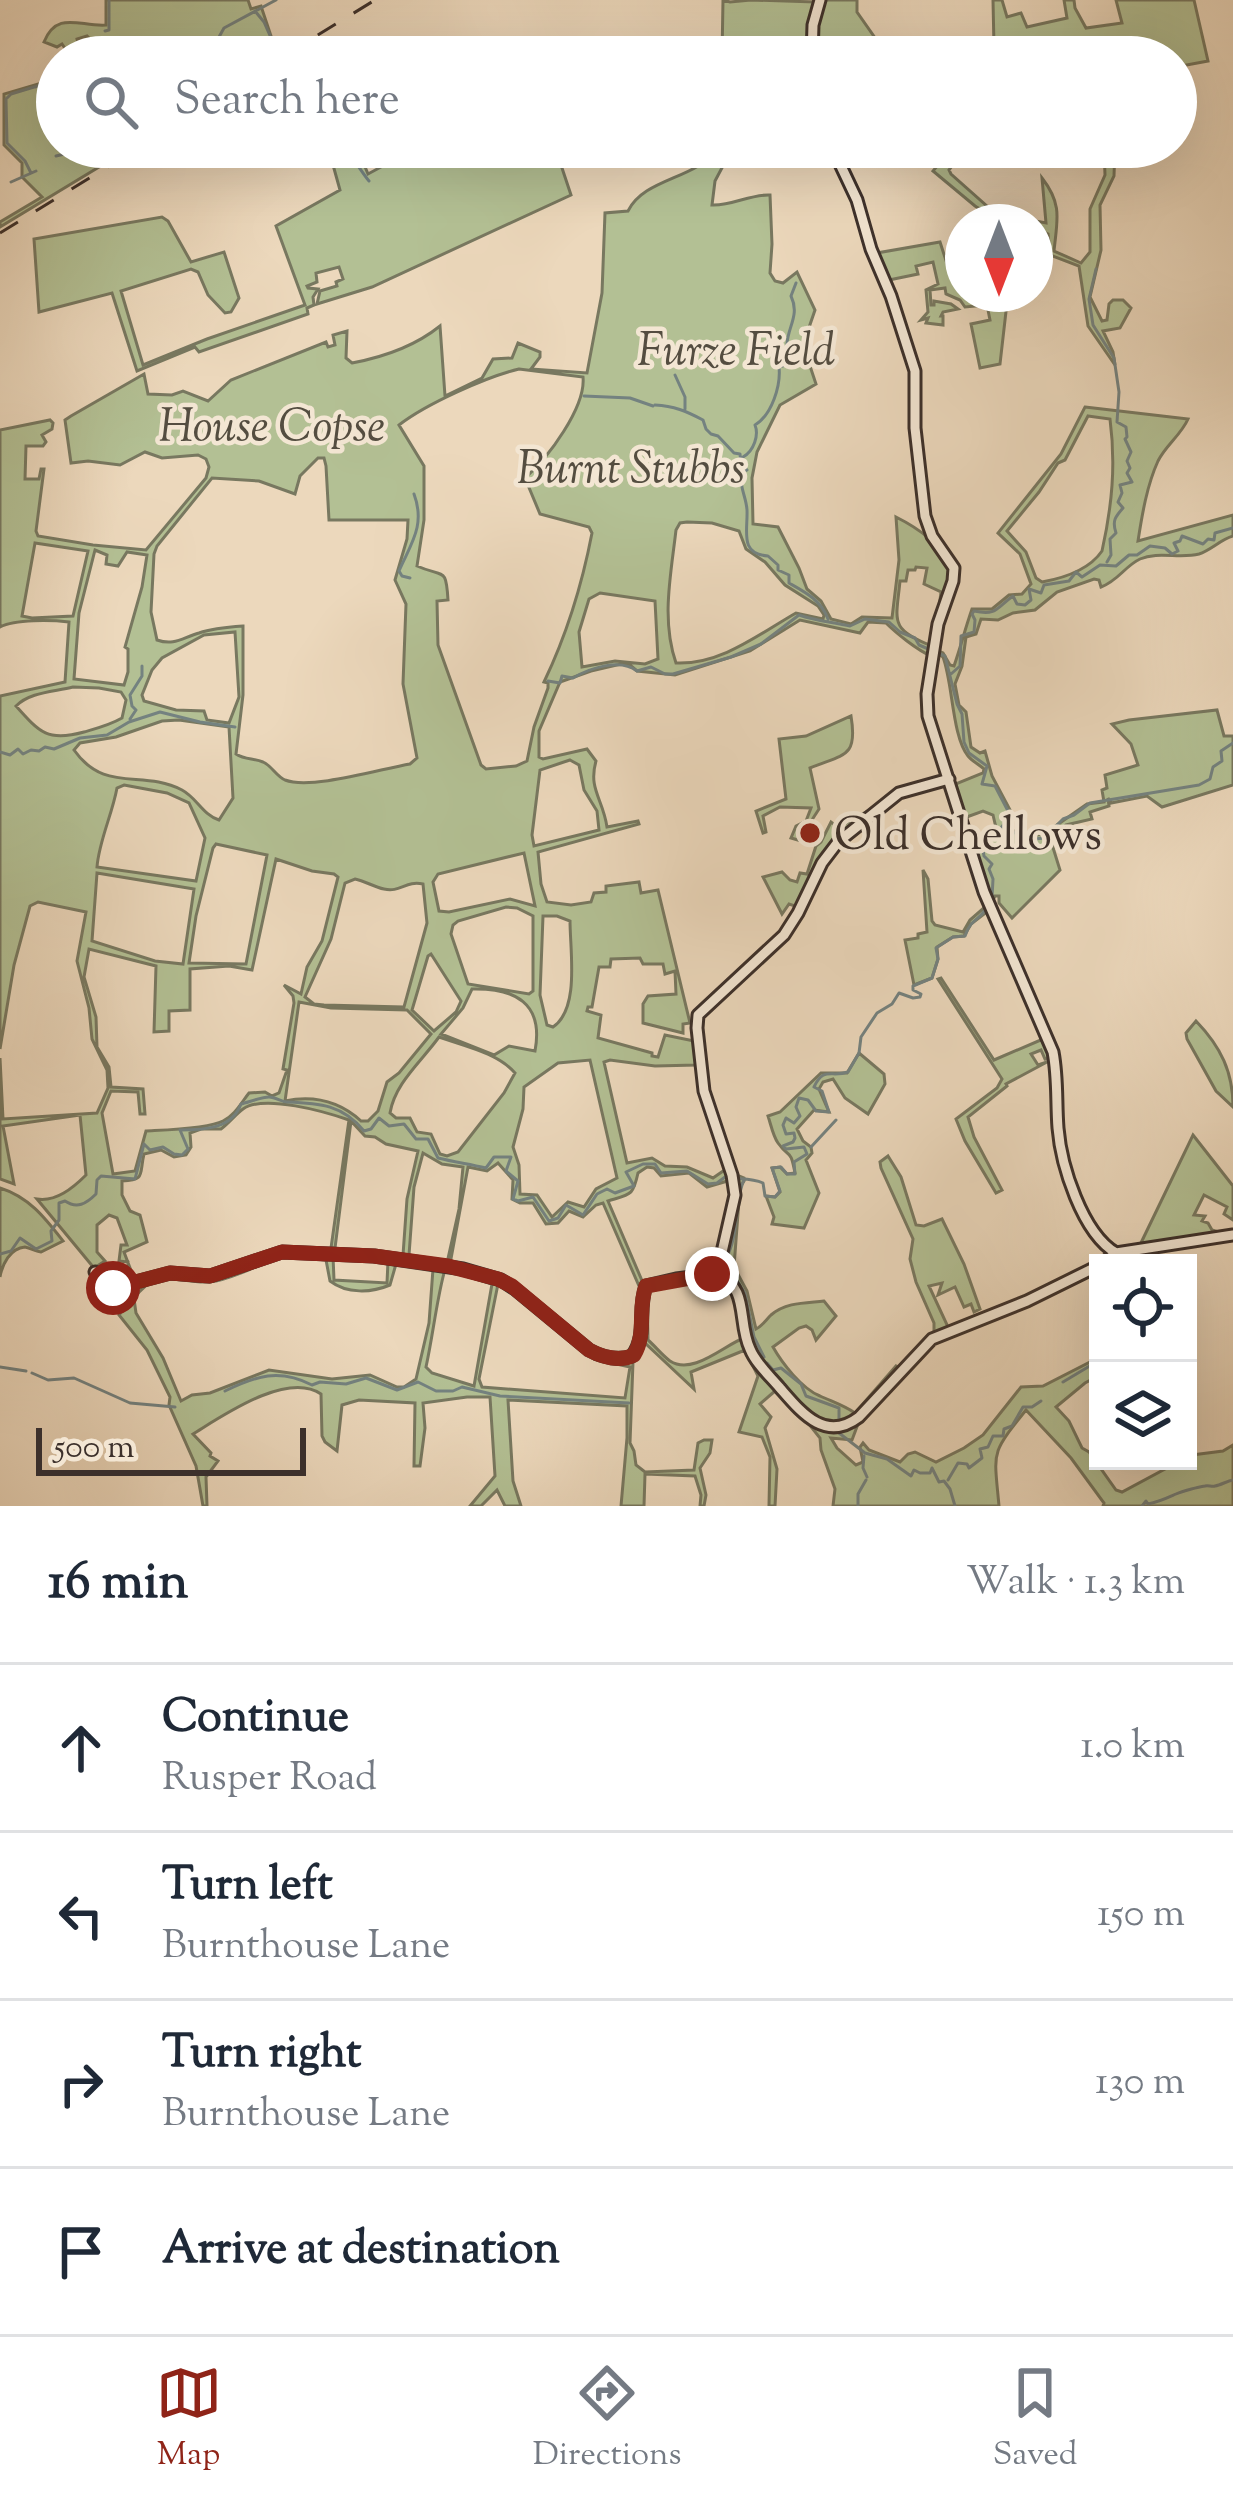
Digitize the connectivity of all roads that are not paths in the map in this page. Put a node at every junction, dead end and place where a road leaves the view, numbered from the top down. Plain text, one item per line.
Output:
1 (820, 0) edge
2 (812, 36) edge
3 (842, 168) edge
4 (949, 779) junction
5 (1233, 1235) edge
6 (1116, 1253) joint
7 (1089, 1270) edge
8 (95, 1272) dead end
9 (717, 1274) junction

1 - 2 street
3 - 4 street
4 - 6 street
4 - 9 street
5 - 6 street
7 - 9 street
8 - 9 street

